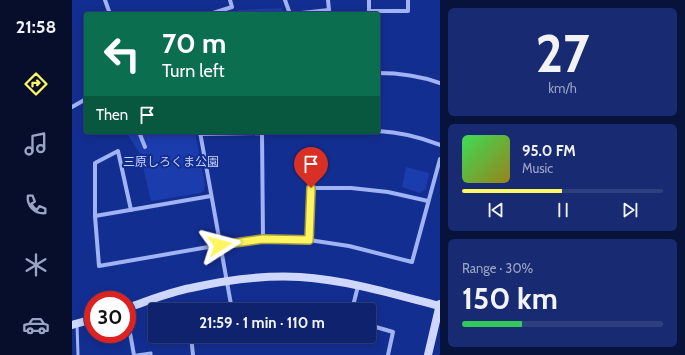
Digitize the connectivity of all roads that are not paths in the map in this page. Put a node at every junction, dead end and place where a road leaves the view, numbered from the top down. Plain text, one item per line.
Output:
1 (105, 0) edge
2 (230, 0) edge
3 (285, 0) edge
4 (328, 0) edge
5 (369, 0) edge
6 (408, 0) edge
7 (109, 12) edge
8 (216, 12) edge
9 (290, 12) edge
10 (310, 12) edge
11 (380, 73) edge
12 (440, 83) edge
13 (84, 100) edge
14 (72, 107) edge
15 (380, 131) edge
16 (140, 134) edge
17 (200, 134) edge
18 (262, 134) edge
19 (440, 144) edge
20 (145, 147) dead end
21 (440, 159) edge
22 (211, 196) junction
23 (428, 201) junction
24 (131, 210) junction
25 (94, 216) junction
26 (263, 239) junction
27 (309, 240) junction
28 (220, 245) junction
29 (226, 281) junction
30 (358, 286) junction
31 (231, 303) edge
32 (354, 303) edge
33 (136, 305) edge
34 (440, 306) edge
35 (84, 322) edge
36 (74, 325) edge
37 (376, 328) edge
38 (132, 343) edge
39 (192, 343) edge
40 (72, 349) edge
41 (78, 349) junction
42 (78, 355) edge
43 (134, 355) edge
44 (138, 355) edge
45 (151, 355) edge
46 (194, 355) edge
47 (388, 355) edge
48 (428, 355) edge

1 - 7 street
2 - 8 street
3 - 9 street
4 - 10 street
5 - 6 street
11 - 12 street
13 - 14 street
15 - 19 street
16 - 20 street
17 - 22 street
18 - 26 street
21 - 23 street
22 - 24 street
22 - 28 street
23 - 27 street
23 - 27 street
24 - 25 street
24 - 25 street
25 - 28 street
26 - 27 street
26 - 28 street
28 - 29 street
29 - 30 street
29 - 31 street
29 - 33 street
30 - 32 street
30 - 34 street
34 - 48 street
35 - 36 street
36 - 41 lane
37 - 47 street
38 - 43 street
39 - 46 street
40 - 41 lane
41 - 42 lane
44 - 45 lane

